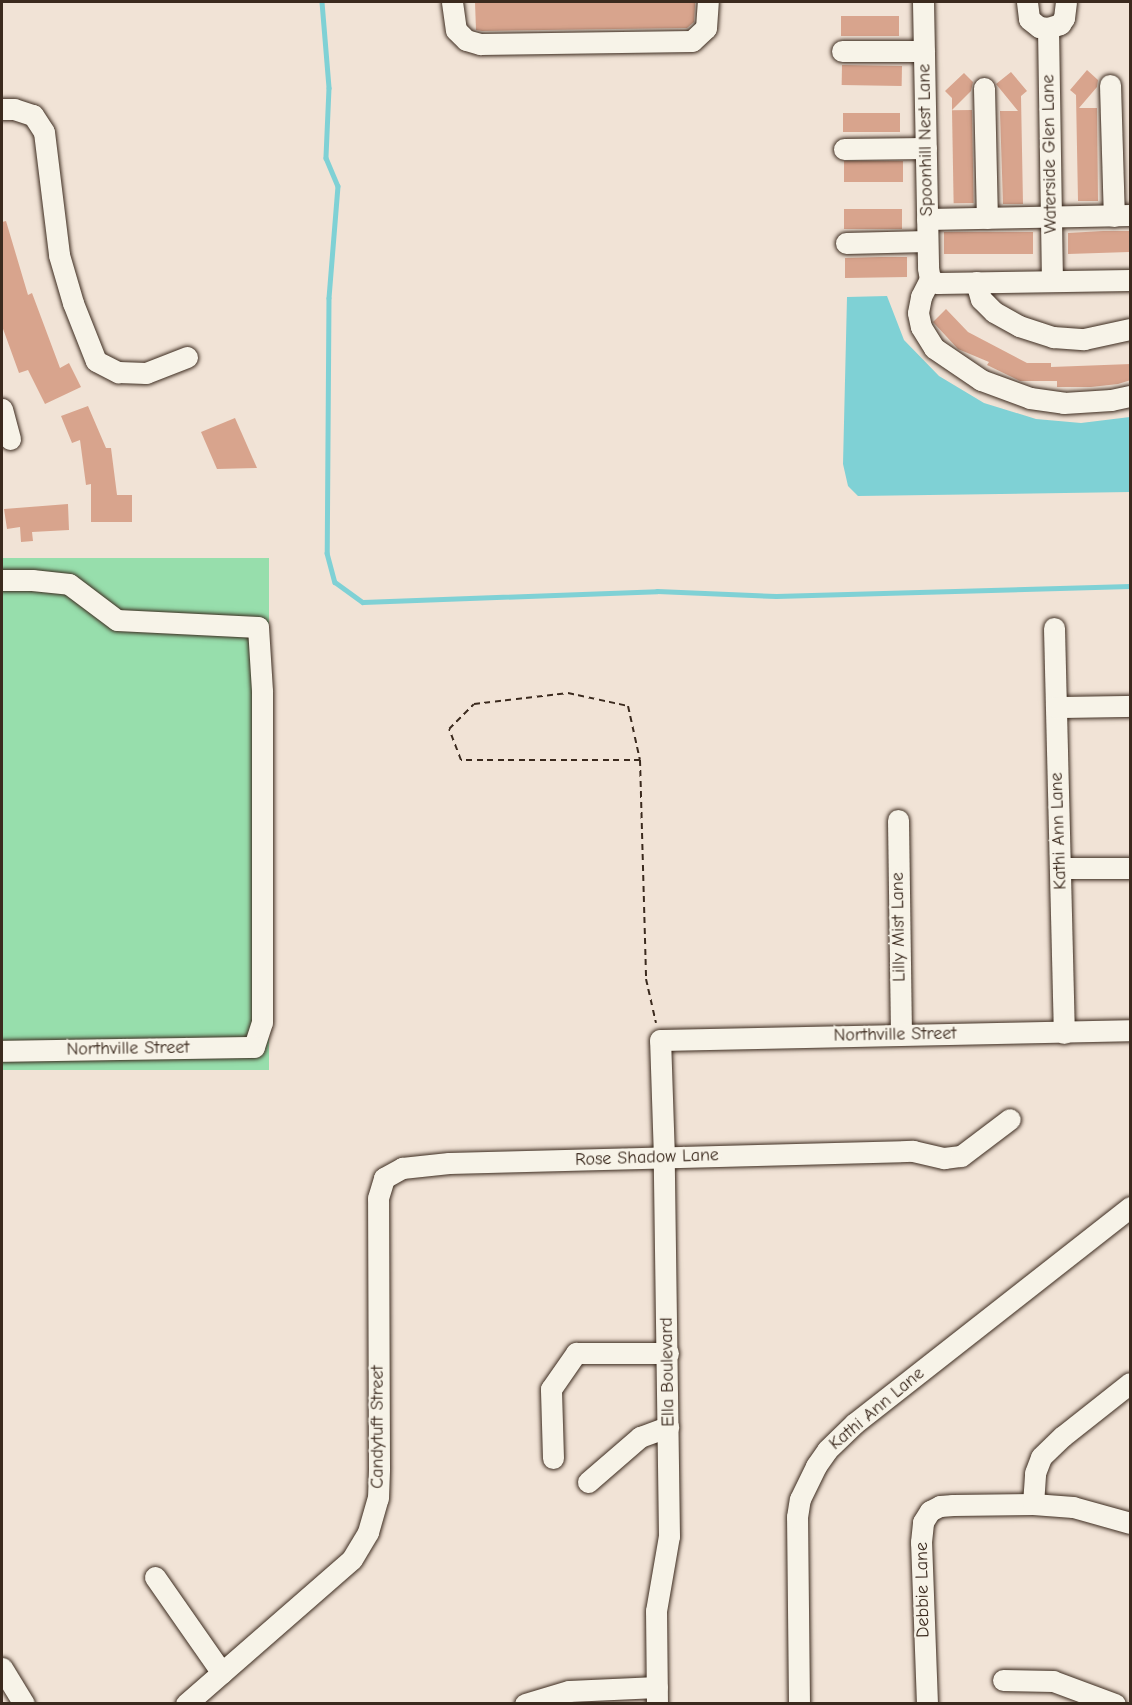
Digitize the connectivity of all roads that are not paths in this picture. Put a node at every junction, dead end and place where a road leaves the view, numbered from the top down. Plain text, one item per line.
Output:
1 (452, 2) edge
2 (708, 2) edge
3 (923, 2) edge
4 (1027, 2) edge
5 (1066, 2) edge
6 (1048, 28) junction
7 (842, 51) dead end
8 (924, 51) junction
9 (1110, 85) dead end
10 (984, 88) dead end
11 (2, 109) edge
12 (926, 148) junction
13 (844, 149) dead end
14 (1122, 215) edge
15 (1051, 216) junction
16 (987, 218) junction
17 (927, 219) junction
18 (927, 241) junction
19 (846, 243) dead end
20 (930, 279) junction
21 (1131, 280) edge
22 (1052, 281) junction
23 (976, 282) junction
24 (1131, 329) edge
25 (186, 357) dead end
26 (1131, 396) edge
27 (2, 409) edge
28 (10, 439) dead end
29 (2, 580) edge
30 (1054, 628) dead end
31 (1131, 706) edge
32 (1056, 708) junction
33 (898, 820) dead end
34 (1060, 868) junction
35 (1131, 868) edge
36 (1131, 1030) edge
37 (1064, 1033) junction
38 (901, 1034) junction
39 (660, 1040) joint
40 (2, 1051) edge
41 (1010, 1119) dead end
42 (664, 1158) junction
43 (384, 1178) joint
44 (1131, 1207) edge
45 (668, 1353) junction
46 (1131, 1383) edge
47 (668, 1427) junction
48 (553, 1458) dead end
49 (588, 1482) dead end
50 (1033, 1504) junction
51 (1131, 1523) edge
52 (155, 1576) dead end
53 (2, 1668) edge
54 (222, 1673) junction
55 (1003, 1680) dead end
56 (657, 1695) edge
57 (24, 1704) edge
58 (186, 1704) edge
59 (525, 1704) edge
60 (799, 1704) edge
61 (927, 1704) edge
62 (1115, 1704) edge

1 - 2 street
3 - 8 street, Spoonhill Nest Lane
4 - 6 street
5 - 6 street
6 - 15 street, Waterside Glen Lane
7 - 8 street
8 - 12 street, Spoonhill Nest Lane
9 - 14 street
10 - 16 street
11 - 25 street
12 - 13 street
12 - 17 street, Spoonhill Nest Lane
14 - 15 street
15 - 16 street
15 - 22 street, Waterside Glen Lane
16 - 17 street
17 - 18 street, Spoonhill Nest Lane
18 - 19 street
18 - 20 street, Spoonhill Nest Lane
20 - 23 street
20 - 26 street
21 - 22 street
22 - 23 street
23 - 24 street
27 - 28 street
29 - 40 street, Northville Street
30 - 32 street, Kathi Ann Lane
31 - 32 street
32 - 34 street, Kathi Ann Lane
33 - 38 street, Lilly Mist Lane
34 - 35 street
34 - 37 street, Kathi Ann Lane
36 - 37 street, Northville Street
37 - 38 street, Northville Street
38 - 39 street, Northville Street
39 - 42 street, Ella Boulevard
41 - 42 street, Rose Shadow Lane
42 - 43 street, Rose Shadow Lane
42 - 45 street, Ella Boulevard
43 - 54 street, Candytuft Street
44 - 60 street, Kathi Ann Lane
45 - 47 street, Ella Boulevard
45 - 48 street
46 - 50 street
47 - 49 street
47 - 56 street, Ella Boulevard
50 - 51 street, Debbie Lane
50 - 61 street, Debbie Lane
52 - 54 street
53 - 57 street
54 - 58 street, Candytuft Street
55 - 62 street
56 - 59 street

